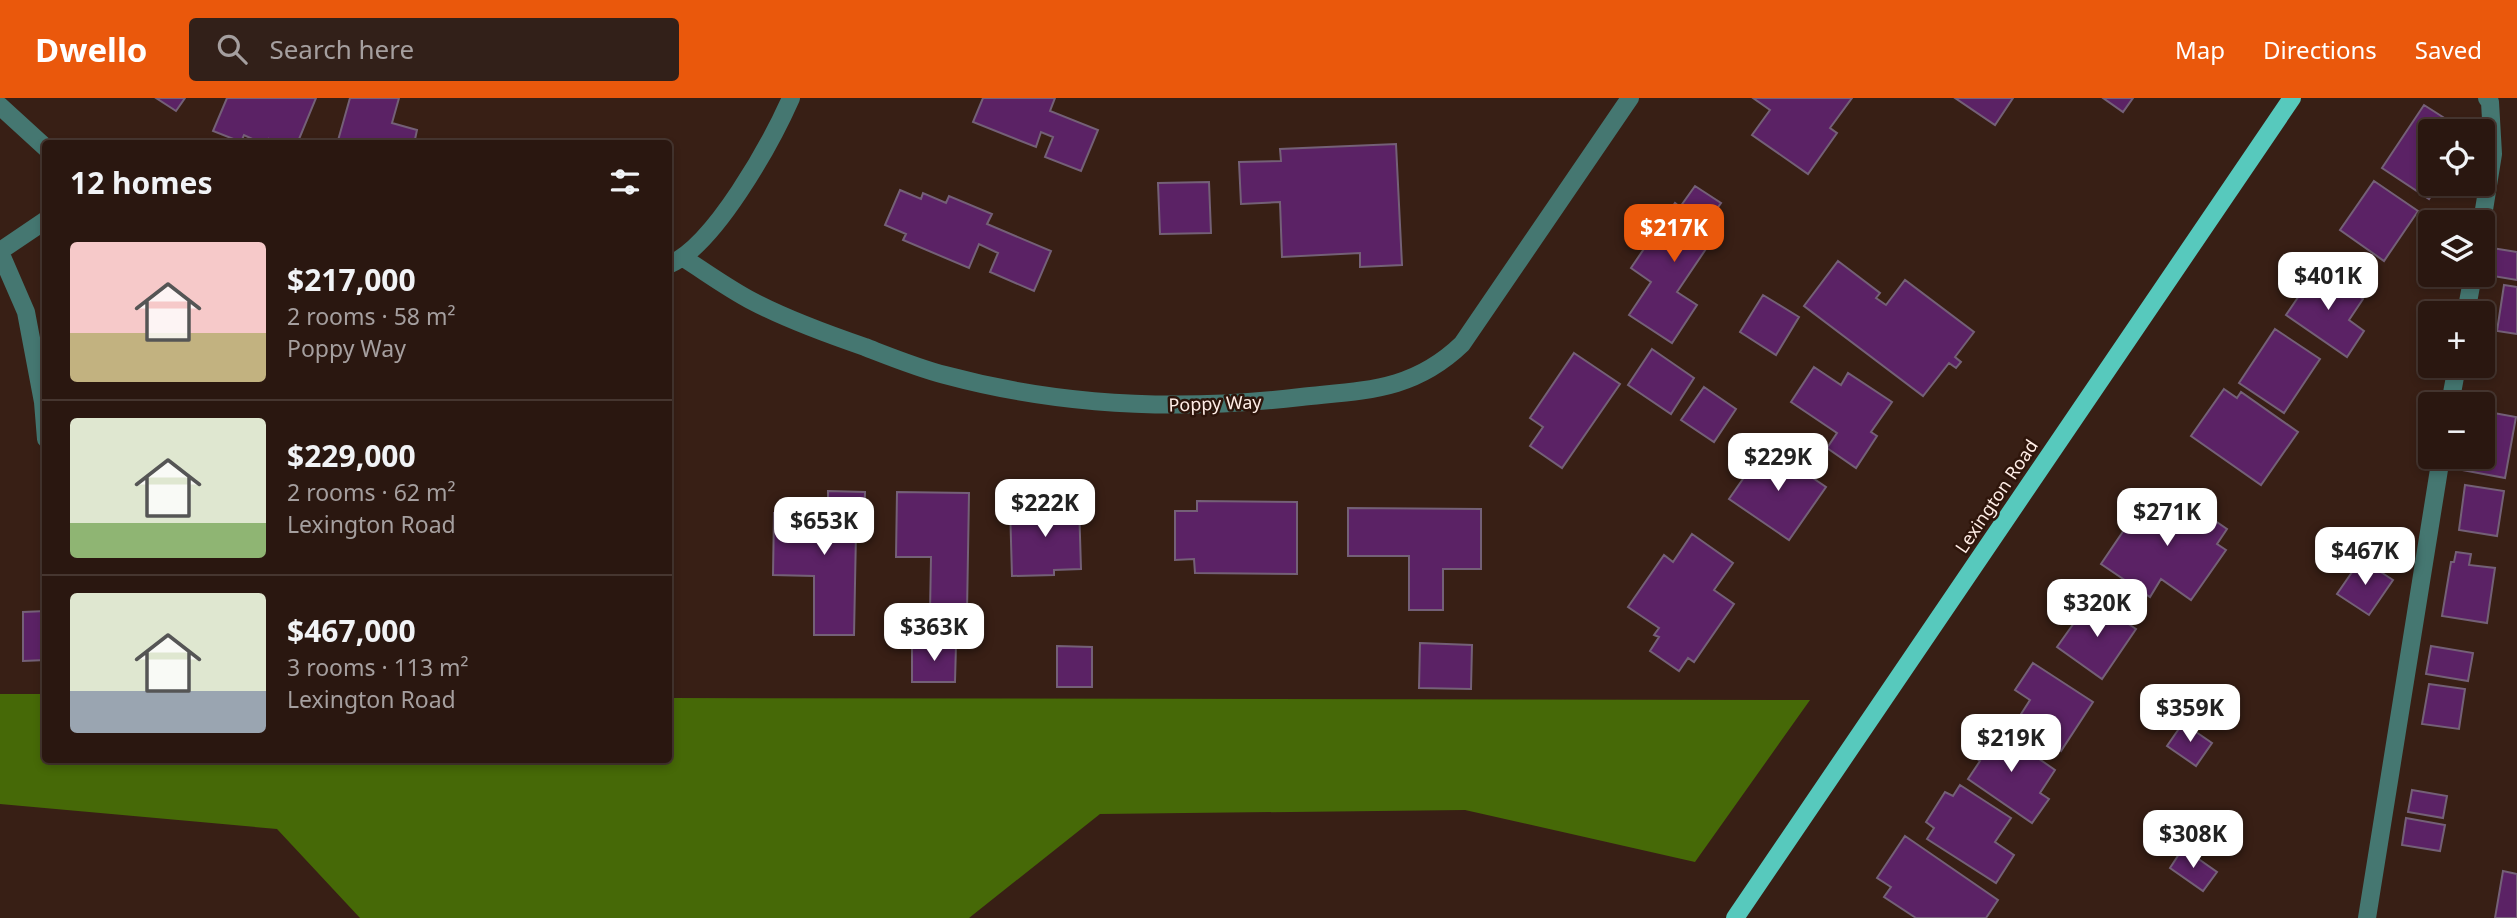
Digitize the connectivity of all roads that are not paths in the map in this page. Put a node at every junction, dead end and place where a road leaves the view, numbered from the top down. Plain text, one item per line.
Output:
1 (791, 98) edge
2 (1630, 98) edge
3 (2292, 98) edge
4 (2487, 98) edge
5 (0, 106) edge
6 (42, 145) edge
7 (2484, 210) edge
8 (42, 223) edge
9 (0, 252) edge
10 (677, 262) edge
11 (42, 397) edge
12 (2439, 469) edge
13 (1735, 918) edge
14 (2367, 918) edge

1 - 10 street
2 - 10 street, Poppy Way
3 - 13 main road, Lexington Road
4 - 7 street
5 - 6 street
8 - 9 street
9 - 11 street
12 - 14 street

